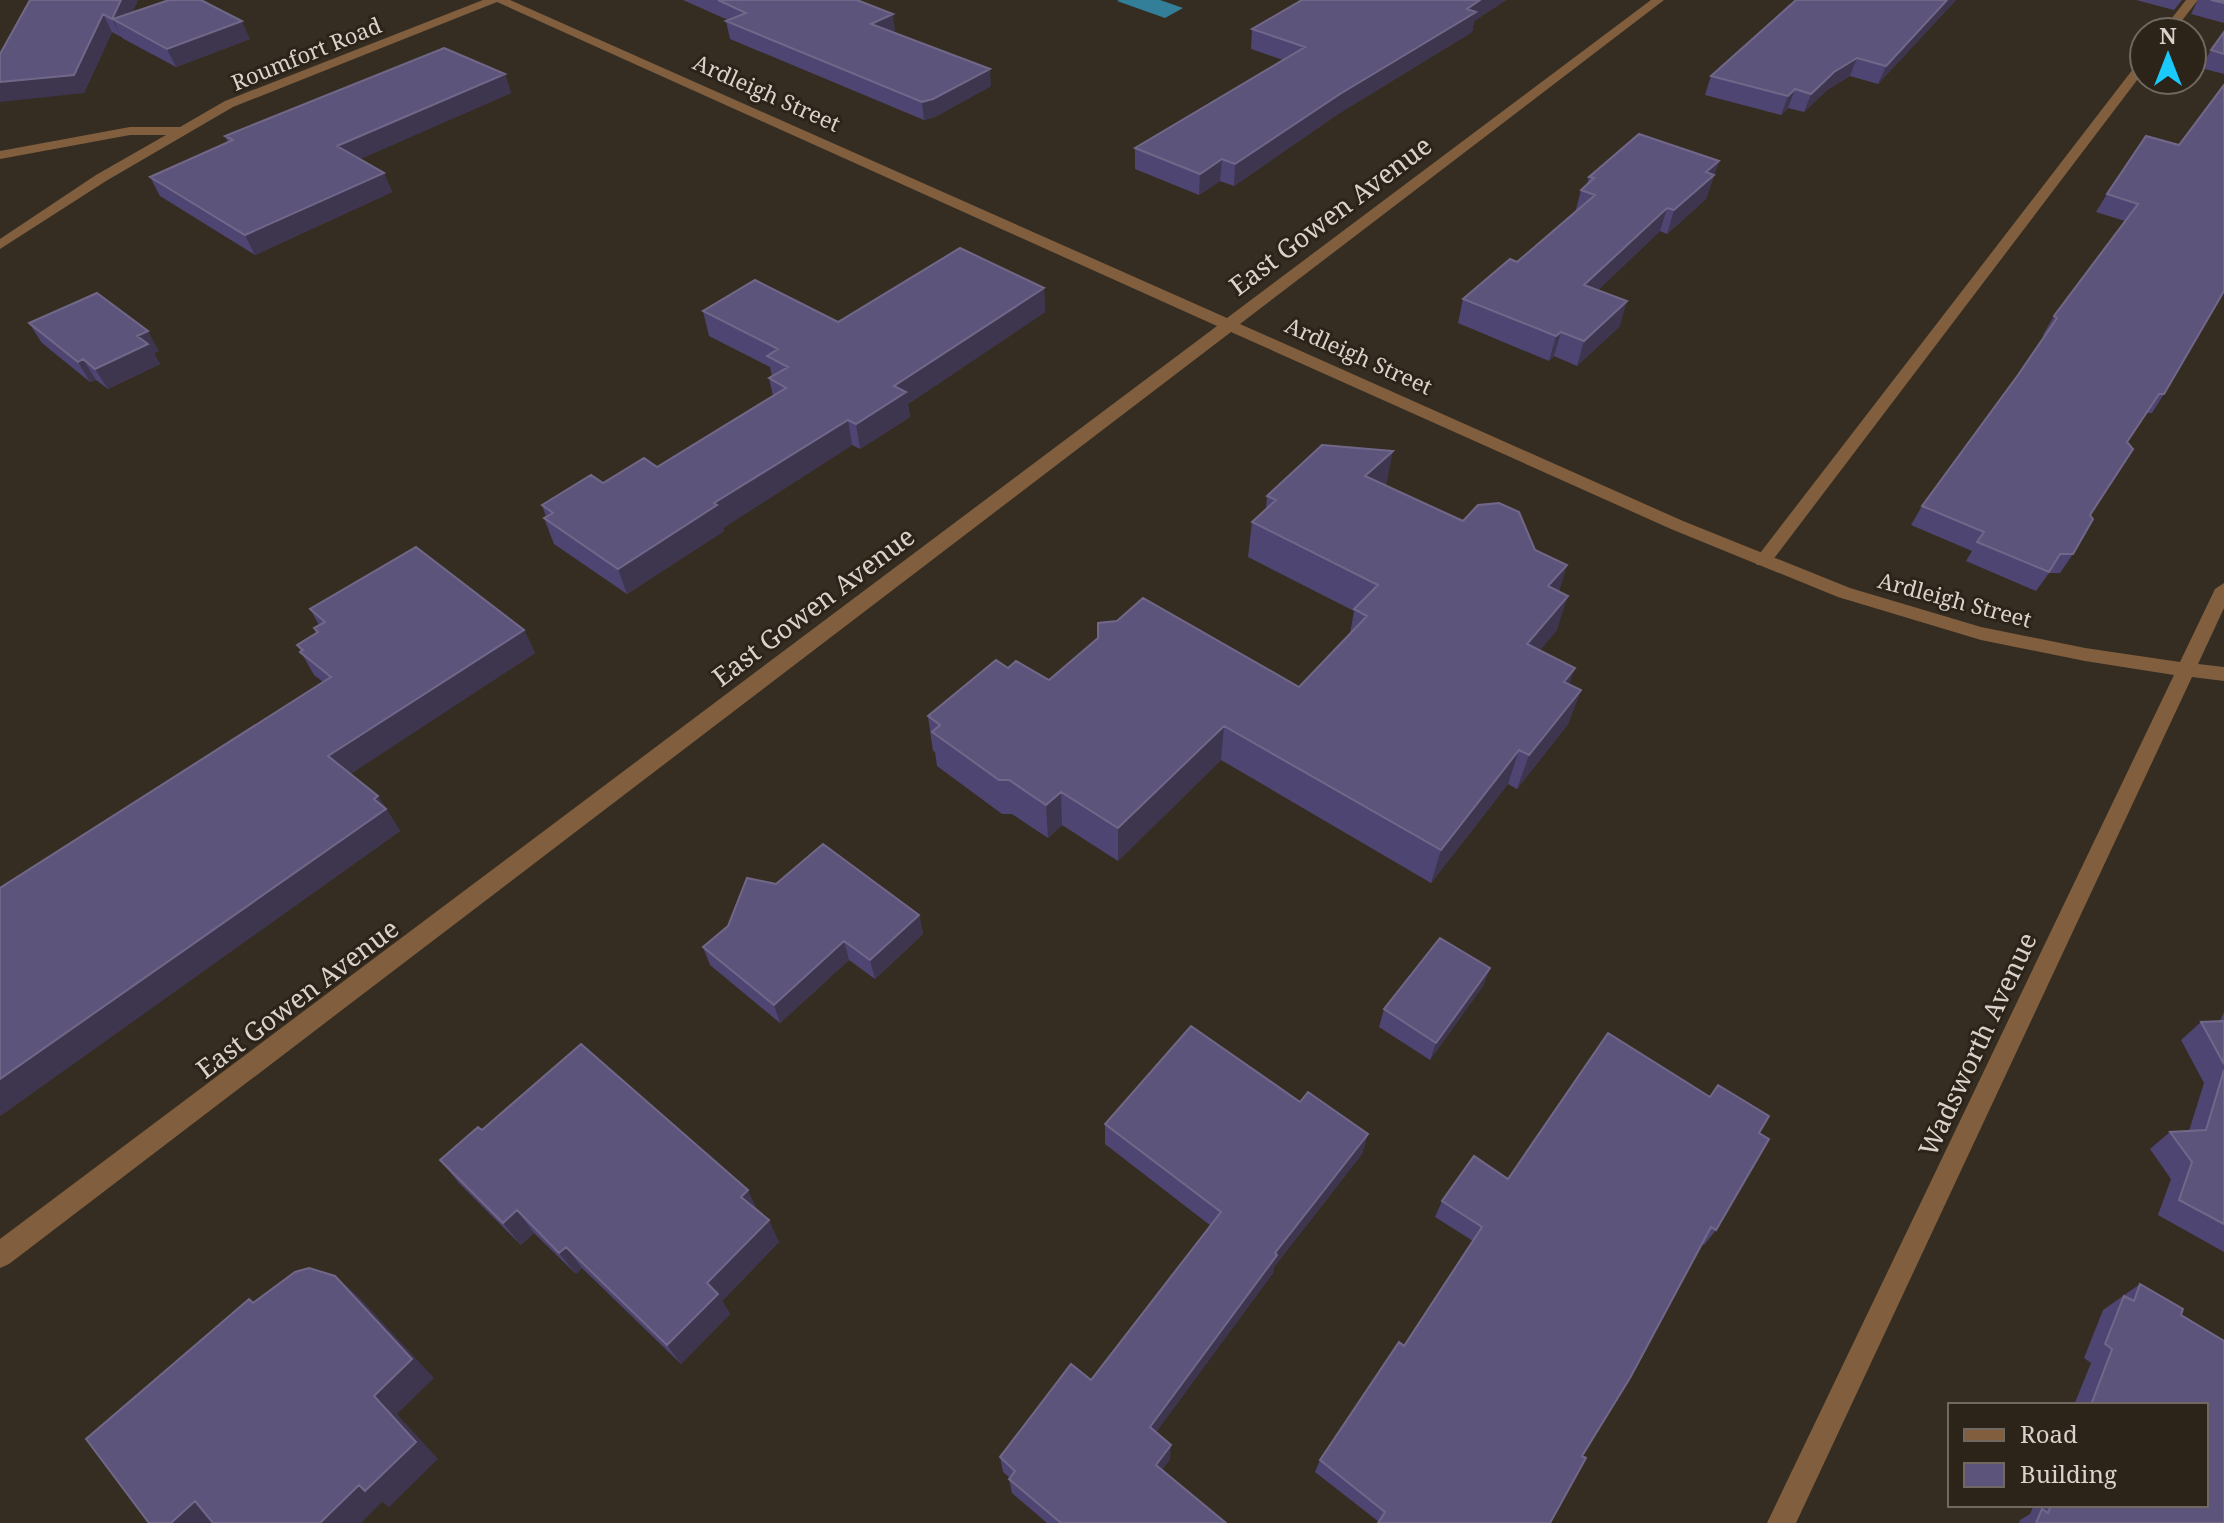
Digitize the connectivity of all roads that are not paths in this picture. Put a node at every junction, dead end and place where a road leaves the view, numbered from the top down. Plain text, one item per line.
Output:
1 (493, 0) edge
2 (501, 0) edge
3 (1658, 0) edge
4 (2192, 0) edge
5 (2180, 16) edge
6 (2128, 84) edge
7 (180, 131) junction
8 (0, 155) edge
9 (0, 245) edge
10 (1230, 323) junction
11 (1763, 561) junction
12 (2224, 589) edge
13 (2186, 670) junction
14 (2224, 674) edge
15 (0, 1255) edge
16 (1781, 1523) edge

1 - 7 street, Roumfort Road
2 - 10 street, Ardleigh Street
3 - 10 street, East Gowen Avenue
4 - 5 street
6 - 11 street
7 - 8 street
7 - 9 street, Roumfort Road
10 - 11 street, Ardleigh Street
10 - 15 street, East Gowen Avenue
11 - 13 street, Ardleigh Street
12 - 13 street, Wadsworth Avenue
13 - 14 street, Ardleigh Street
13 - 16 street, Wadsworth Avenue

